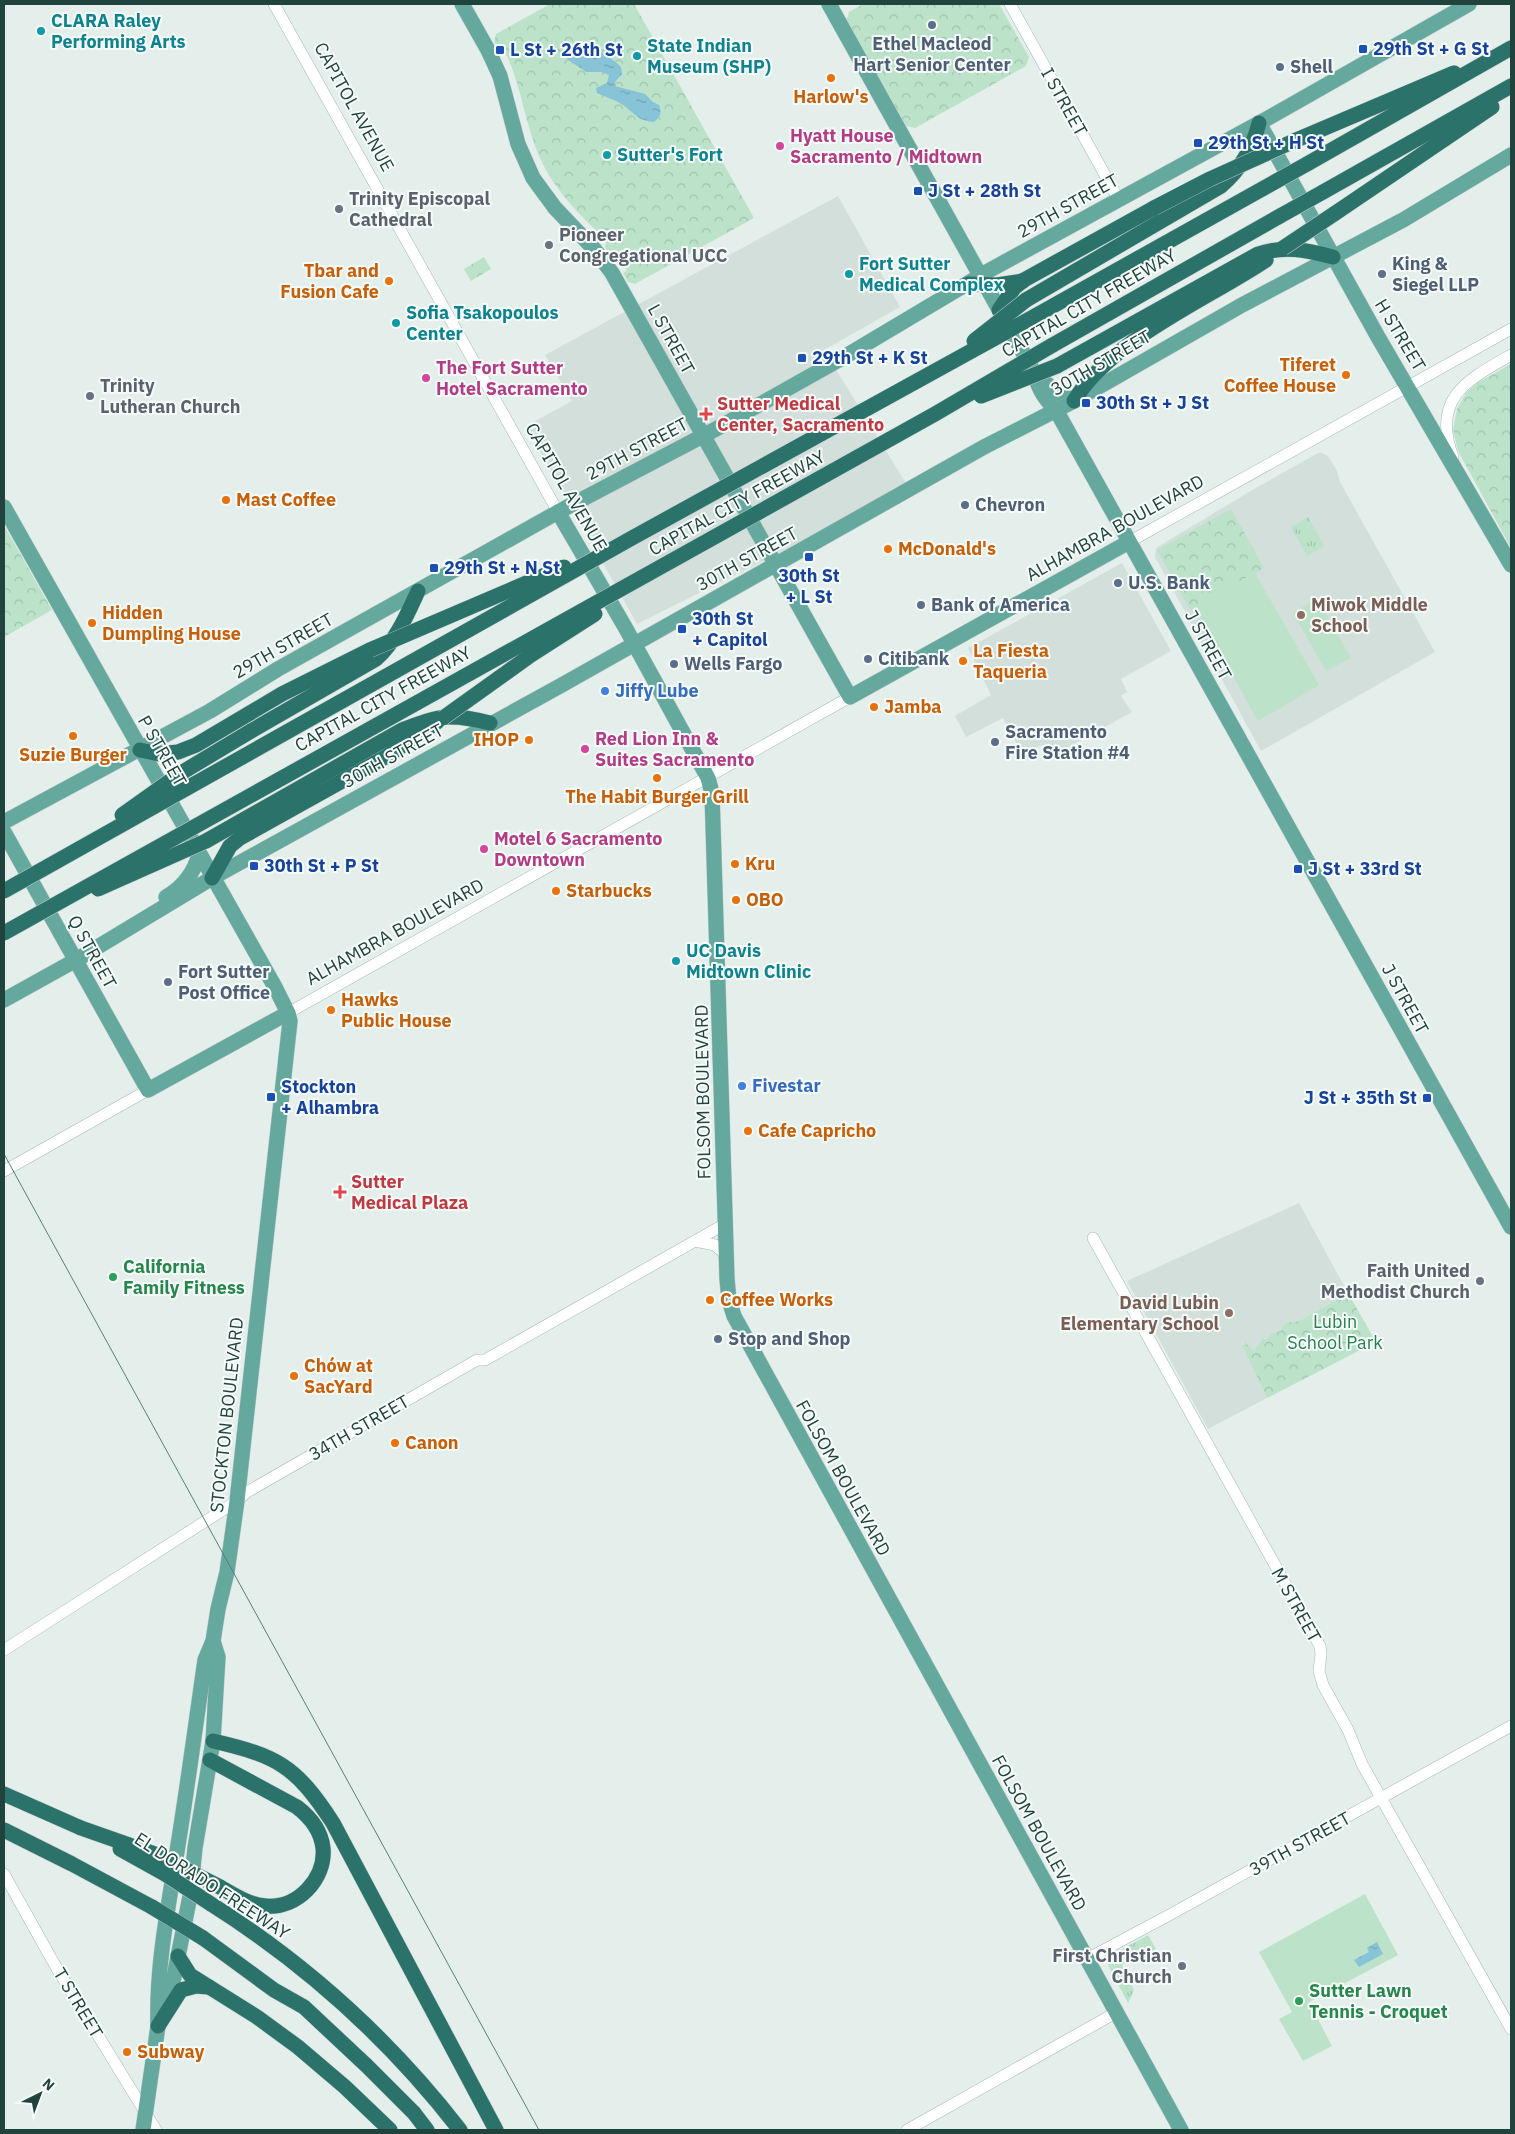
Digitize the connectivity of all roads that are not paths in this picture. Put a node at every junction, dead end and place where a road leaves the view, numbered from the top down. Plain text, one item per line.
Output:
1 (274, 4) edge
2 (462, 4) edge
3 (829, 4) edge
4 (1010, 4) edge
5 (1469, 4) edge
6 (1511, 48) edge
7 (1511, 86) edge
8 (1511, 93) edge
9 (1403, 103) junction
10 (1464, 119) junction
11 (1259, 123) junction
12 (1511, 155) edge
13 (1119, 200) junction
14 (1333, 257) junction
15 (1024, 280) junction
16 (978, 282) junction
17 (999, 310) junction
18 (1511, 329) edge
19 (1511, 355) edge
20 (940, 367) junction
21 (1035, 374) junction
22 (1408, 386) junction
23 (1074, 401) junction
24 (1056, 410) junction
25 (935, 414) junction
26 (704, 435) junction
27 (1457, 468) junction
28 (4, 507) edge
29 (558, 512) junction
30 (632, 538) junction
31 (1129, 542) junction
32 (776, 564) junction
33 (1511, 565) edge
34 (657, 569) junction
35 (418, 591) junction
36 (634, 644) junction
37 (850, 697) junction
38 (490, 723) junction
39 (140, 750) junction
40 (708, 778) junction
41 (4, 822) edge
42 (4, 832) edge
43 (202, 848) junction
44 (68, 855) junction
45 (212, 878) junction
46 (4, 891) edge
47 (59, 902) junction
48 (137, 924) junction
49 (4, 933) edge
50 (76, 960) junction
51 (4, 1000) edge
52 (288, 1013) junction
53 (148, 1090) junction
54 (4, 1171) edge
55 (725, 1224) junction
56 (1511, 1227) edge
57 (1093, 1238) dead end
58 (694, 1242) junction
59 (727, 1256) junction
60 (236, 1500) junction
61 (213, 1641) junction
62 (4, 1650) edge
63 (1511, 1726) edge
64 (213, 1741) junction
65 (210, 1760) junction
66 (4, 1794) edge
67 (1381, 1800) junction
68 (182, 1821) junction
69 (81, 1828) junction
70 (4, 1830) edge
71 (4, 1838) edge
72 (29, 1843) junction
73 (4, 1874) edge
74 (178, 1956) junction
75 (1087, 1959) junction
76 (211, 1987) junction
77 (1117, 2012) junction
78 (158, 2026) junction
79 (1511, 2029) edge
80 (145, 2111) junction
81 (143, 2130) edge
82 (156, 2130) edge
83 (390, 2130) edge
84 (427, 2130) edge
85 (460, 2130) edge
86 (496, 2130) edge
87 (907, 2130) edge
88 (1181, 2130) edge

1 - 29 street, CAPITOL AVENUE
2 - 26 main road, L STREET
3 - 16 main road, J STREET
4 - 13 street, I STREET
5 - 11 main road, 29TH STREET
6 - 9 highway
7 - 10 highway, CAPITAL CITY FREEWAY
8 - 10 highway
9 - 15 highway, bridge
9 - 20 highway, CAPITAL CITY FREEWAY, bridge
10 - 23 highway, bridge
10 - 25 highway, CAPITAL CITY FREEWAY, bridge
11 - 13 main road, 29TH STREET
11 - 14 main road, H STREET
11 - 20 highway, bridge
12 - 14 main road, 30TH STREET
13 - 16 main road, 29TH STREET
14 - 22 main road, H STREET
14 - 23 main road, 30TH STREET
14 - 25 highway, bridge
15 - 16 highway
15 - 17 highway
16 - 17 main road, J STREET
16 - 26 main road, 29TH STREET
17 - 21 main road, J STREET
18 - 22 street, ALHAMBRA BOULEVARD
19 - 27 street
20 - 30 highway, CAPITAL CITY FREEWAY, bridge
21 - 23 main road
21 - 24 main road, J STREET
22 - 27 main road, H STREET
22 - 31 street, ALHAMBRA BOULEVARD
23 - 24 main road, 30TH STREET
24 - 31 main road, J STREET
24 - 32 main road, 30TH STREET
25 - 34 highway, CAPITAL CITY FREEWAY, bridge
26 - 29 main road, 29TH STREET
26 - 32 main road, L STREET
27 - 33 main road, H STREET
28 - 39 main road, P STREET
29 - 35 main road, 29TH STREET
29 - 36 main road, CAPITOL AVENUE
30 - 39 highway, bridge
30 - 44 highway, CAPITAL CITY FREEWAY, bridge
31 - 37 main road, ALHAMBRA BOULEVARD
31 - 56 main road, J STREET
32 - 36 main road, 30TH STREET
32 - 37 main road, L STREET
34 - 45 highway, bridge
34 - 47 highway, CAPITAL CITY FREEWAY, bridge
35 - 39 main road, 29TH STREET
35 - 44 highway, bridge
36 - 38 main road, 30TH STREET
36 - 40 main road, CAPITOL AVENUE
37 - 40 street, ALHAMBRA BOULEVARD
38 - 43 highway
38 - 45 main road, 30TH STREET
39 - 41 main road, 29TH STREET
39 - 43 main road, P STREET
40 - 52 street, ALHAMBRA BOULEVARD
40 - 55 main road, FOLSOM BOULEVARD
42 - 50 main road, Q STREET
43 - 45 main road, P STREET
43 - 47 highway, bridge
43 - 48 main road
44 - 46 highway, CAPITAL CITY FREEWAY, bridge
45 - 48 main road, 30TH STREET
45 - 52 main road, P STREET
47 - 49 highway, CAPITAL CITY FREEWAY, bridge
48 - 50 main road, 30TH STREET
50 - 51 main road, 30TH STREET
50 - 53 main road, Q STREET
52 - 53 main road, ALHAMBRA BOULEVARD
52 - 60 main road, STOCKTON BOULEVARD
53 - 54 street, ALHAMBRA BOULEVARD
55 - 58 street, 34TH STREET
55 - 59 main road, FOLSOM BOULEVARD
57 - 67 street, M STREET
58 - 59 street
58 - 60 street, 34TH STREET
59 - 75 main road, FOLSOM BOULEVARD
60 - 61 main road, STOCKTON BOULEVARD
60 - 62 street, 34TH STREET
61 - 64 main road, STOCKTON BOULEVARD
61 - 68 main road, STOCKTON BOULEVARD
63 - 67 street, 39TH STREET
64 - 65 main road, STOCKTON BOULEVARD
64 - 86 highway
65 - 69 highway, bridge
65 - 74 main road, STOCKTON BOULEVARD
66 - 69 highway, EL DORADO FREEWAY
67 - 75 street, 39TH STREET
67 - 79 street, M STREET
68 - 74 main road
68 - 78 main road, STOCKTON BOULEVARD
69 - 85 highway, EL DORADO FREEWAY, bridge
70 - 72 highway
71 - 72 highway
72 - 84 highway, bridge
73 - 80 street, T STREET
74 - 76 highway
74 - 78 main road, STOCKTON BOULEVARD
75 - 77 main road, FOLSOM BOULEVARD
76 - 78 highway
76 - 83 highway
77 - 87 street
77 - 88 main road, FOLSOM BOULEVARD
78 - 80 main road, STOCKTON BOULEVARD
80 - 81 main road, STOCKTON BOULEVARD
80 - 82 street, T STREET

